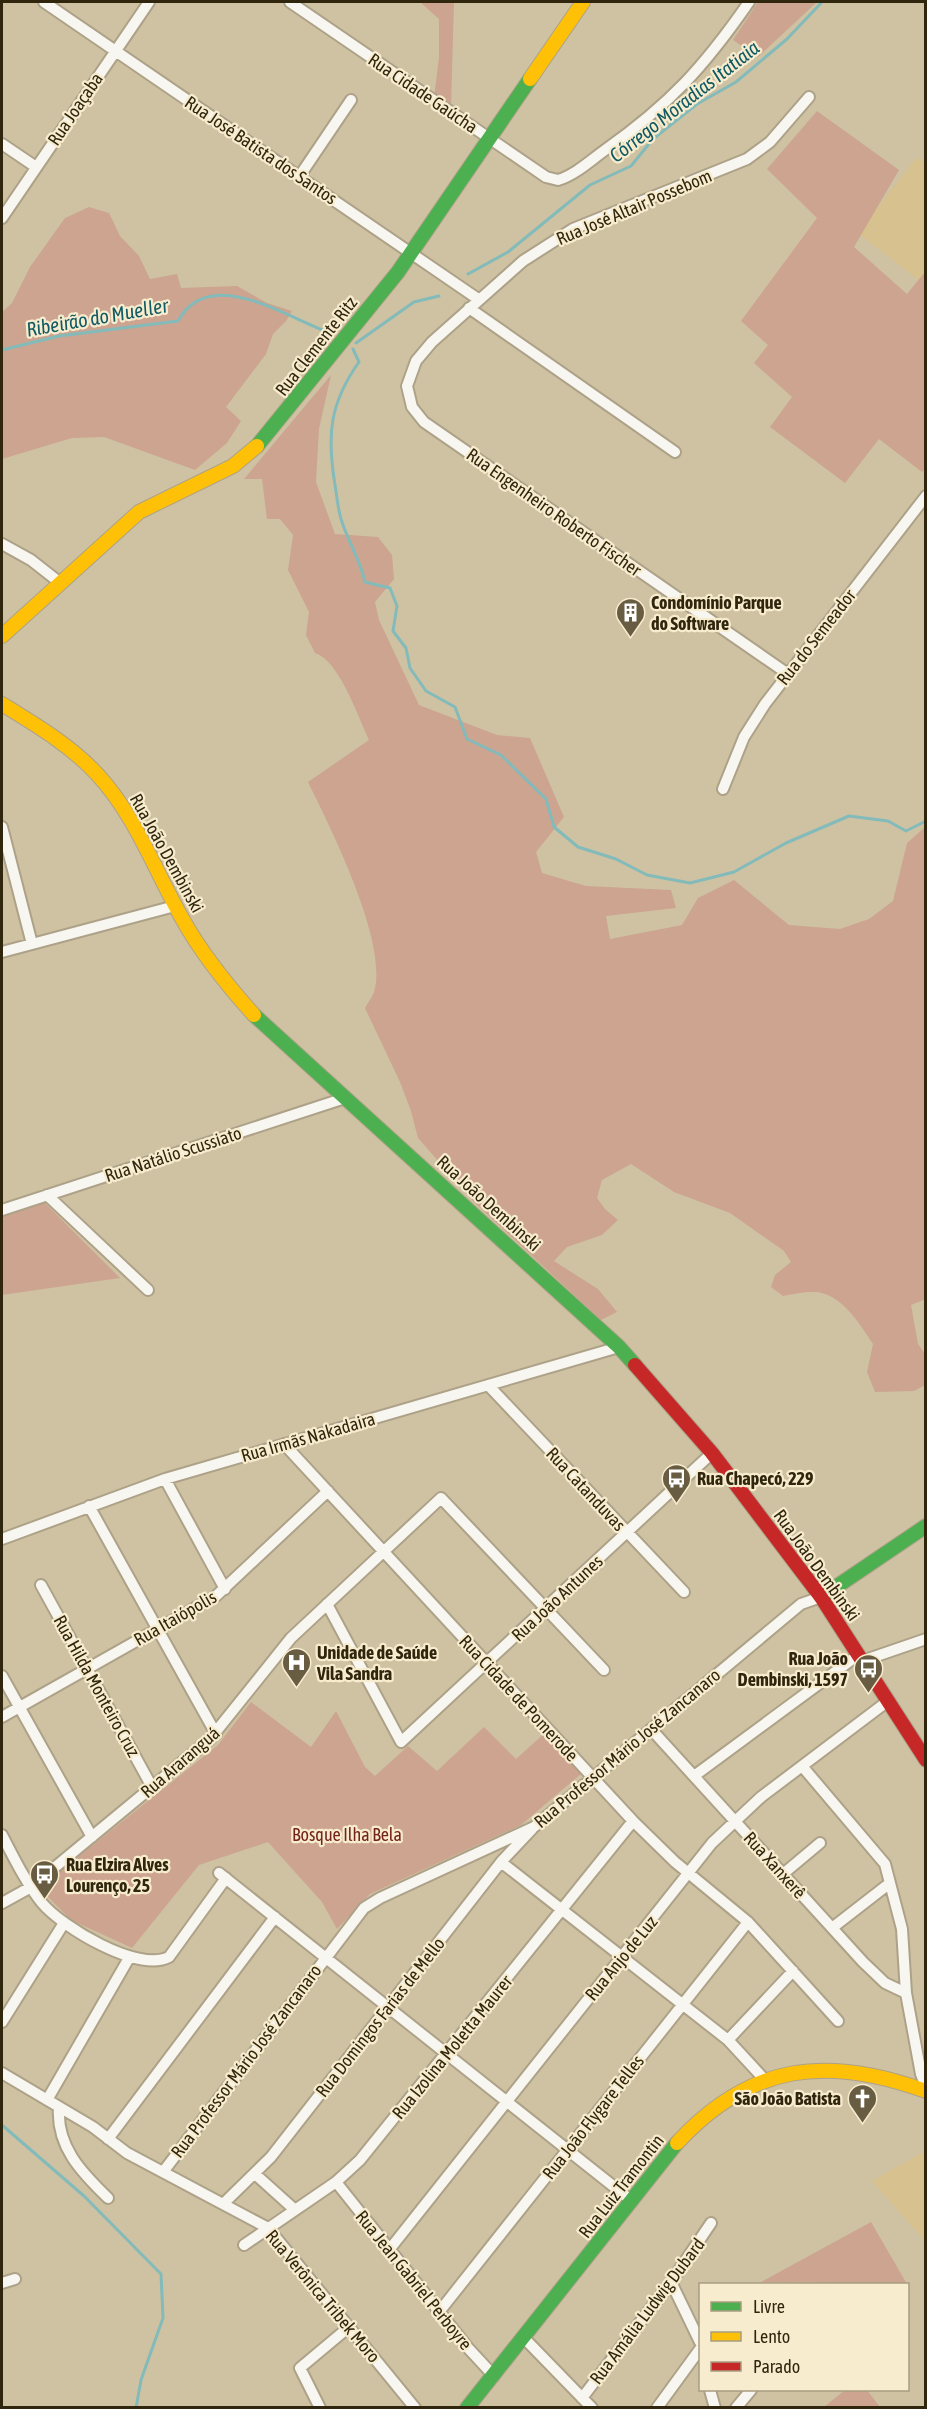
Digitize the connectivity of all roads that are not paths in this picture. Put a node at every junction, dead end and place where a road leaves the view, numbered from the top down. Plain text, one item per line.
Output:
1 (44, 2) edge
2 (149, 2) edge
3 (290, 2) edge
4 (583, 2) edge
5 (749, 2) edge
6 (116, 51) junction
7 (808, 97) dead end
8 (351, 100) dead end
9 (490, 138) junction
10 (2, 144) edge
11 (36, 167) junction
12 (299, 177) junction
13 (2, 218) edge
14 (411, 253) junction
15 (478, 299) junction
16 (468, 308) junction
17 (412, 407) joint
18 (675, 452) dead end
19 (926, 496) edge
20 (2, 544) edge
21 (59, 582) junction
22 (2, 636) edge
23 (788, 674) junction
24 (2, 704) edge
25 (723, 789) dead end
26 (2, 827) edge
27 (7, 868) edge
28 (175, 906) junction
29 (32, 944) junction
30 (2, 952) edge
31 (345, 1098) junction
32 (47, 1195) junction
33 (2, 1210) edge
34 (148, 1290) dead end
35 (619, 1347) junction
36 (488, 1385) junction
37 (284, 1444) junction
38 (712, 1453) junction
39 (165, 1479) junction
40 (328, 1491) junction
41 (89, 1506) junction
42 (926, 1526) edge
43 (627, 1532) junction
44 (2, 1539) edge
45 (383, 1551) junction
46 (41, 1585) dead end
47 (225, 1588) junction
48 (684, 1593) dead end
49 (821, 1597) junction
50 (327, 1604) junction
51 (546, 1608) junction
52 (158, 1629) junction
53 (926, 1639) edge
54 (860, 1658) junction
55 (487, 1663) junction
56 (87, 1669) junction
57 (604, 1670) dead end
58 (2, 1676) edge
59 (888, 1701) junction
60 (19, 1707) junction
61 (2, 1717) edge
62 (651, 1729) junction
63 (216, 1734) junction
64 (926, 1760) edge
65 (802, 1766) junction
66 (694, 1776) junction
67 (592, 1778) junction
68 (152, 1787) junction
69 (734, 1820) junction
70 (633, 1821) junction
71 (534, 1827) junction
72 (2, 1835) edge
73 (92, 1837) junction
74 (820, 1843) dead end
75 (501, 1862) junction
76 (688, 1873) junction
77 (783, 1874) junction
78 (890, 1883) junction
79 (31, 1887) junction
80 (2, 1903) edge
81 (562, 1910) junction
82 (275, 1917) junction
83 (748, 1922) junction
84 (64, 1923) junction
85 (832, 1928) junction
86 (324, 1957) junction
87 (622, 1957) junction
88 (129, 1958) junction
89 (793, 1971) junction
90 (906, 1993) junction
91 (682, 2004) junction
92 (387, 2007) junction
93 (838, 2021) dead end
94 (2, 2022) edge
95 (728, 2040) junction
96 (446, 2054) junction
97 (855, 2071) junction
98 (2, 2073) edge
99 (921, 2074) junction
100 (765, 2080) junction
101 (906, 2082) junction
102 (926, 2089) edge
103 (47, 2100) junction
104 (926, 2101) edge
105 (506, 2102) junction
106 (59, 2107) junction
107 (108, 2139) junction
108 (567, 2150) junction
109 (163, 2172) junction
110 (255, 2174) junction
111 (336, 2182) junction
112 (108, 2198) dead end
113 (632, 2201) junction
114 (223, 2204) junction
115 (295, 2210) junction
116 (711, 2223) dead end
117 (268, 2228) junction
118 (244, 2245) dead end
119 (389, 2250) junction
120 (15, 2279) dead end
121 (671, 2282) junction
122 (2, 2283) edge
123 (439, 2312) junction
124 (349, 2327) junction
125 (524, 2338) junction
126 (699, 2340) edge
127 (699, 2350) edge
128 (494, 2376) junction
129 (710, 2391) edge
130 (750, 2391) edge
131 (582, 2398) junction
132 (320, 2408) edge
133 (415, 2408) edge
134 (467, 2408) edge
135 (592, 2408) edge
136 (657, 2408) edge
137 (715, 2408) edge
138 (736, 2408) edge

1 - 6 street, Rua José Batista dos Santos
2 - 6 street, Rua Joaçaba
3 - 9 street, Rua Cidade Gaúcha
4 - 9 main road, Rua Clemente Ritz
5 - 9 street, Rua Cidade Gaúcha
6 - 11 street, Rua Joaçaba
6 - 12 street, Rua José Batista dos Santos
7 - 15 street, Rua José Altair Possebom
8 - 12 street
9 - 14 main road, Rua Clemente Ritz
10 - 11 street
11 - 13 street, Rua Joaçaba
12 - 14 street, Rua José Batista dos Santos
14 - 15 street, Rua José Batista dos Santos
14 - 21 main road, Rua Clemente Ritz
15 - 16 street, Rua José Altair Possebom
16 - 17 street, Rua José Altair Possebom
16 - 18 street
17 - 23 street, Rua Engenheiro Roberto Fischer
19 - 23 street, Rua do Semeador
20 - 21 street
21 - 22 main road, Rua Clemente Ritz
23 - 25 street, Rua do Semeador
24 - 28 main road, Rua João Dembinski
26 - 27 street
27 - 29 street
28 - 29 street
28 - 31 main road, Rua João Dembinski
29 - 30 street
31 - 32 street, Rua Natálio Scussiato
31 - 35 main road, Rua João Dembinski
32 - 33 street, Rua Natálio Scussiato
32 - 34 street
35 - 36 street, Rua Irmãs Nakadaira
35 - 38 main road, Rua João Dembinski
36 - 37 street, Rua Irmãs Nakadaira
36 - 43 street, Rua Catanduvas
37 - 39 street, Rua Irmãs Nakadaira
37 - 40 street, Rua Cidade de Pomerode
38 - 43 street, Rua João Antunes
38 - 49 main road, Rua João Dembinski
39 - 41 street, Rua Irmãs Nakadaira
39 - 47 street
40 - 45 street, Rua Cidade de Pomerode
40 - 47 street, Rua Itaiópolis
41 - 44 street, Rua Irmãs Nakadaira
41 - 52 street
42 - 49 main road
43 - 48 street, Rua Catanduvas
43 - 51 street, Rua João Antunes
45 - 50 street, Rua Araranguá
45 - 51 street, Rua Araranguá
45 - 55 street, Rua Cidade de Pomerode
46 - 56 street, Rua Hilda Monteiro Cruz
47 - 52 street, Rua Itaiópolis
49 - 54 main road, Rua João Dembinski
49 - 62 street, Rua Professor Mário José Zancanaro
50 - 55 street, Rua João Antunes
50 - 63 street, Rua Araranguá
51 - 55 street, Rua João Antunes
51 - 57 street
52 - 56 street, Rua Itaiópolis
52 - 63 street
53 - 54 street
54 - 59 main road, Rua João Dembinski
54 - 66 street
55 - 67 street, Rua Cidade de Pomerode
56 - 60 street, Rua Itaiópolis
56 - 68 street, Rua Hilda Monteiro Cruz
58 - 60 street
59 - 64 main road, Rua João Dembinski
59 - 65 street, Rua Anjo de Luz
60 - 61 street, Rua Itaiópolis
60 - 73 street
62 - 66 street, Rua Xanxerê
62 - 67 street, Rua Professor Mário José Zancanaro
63 - 68 street, Rua Araranguá
65 - 69 street, Rua Anjo de Luz
65 - 78 street
66 - 69 street, Rua Xanxerê
67 - 70 street, Rua Cidade de Pomerode
67 - 71 street, Rua Professor Mário José Zancanaro
68 - 73 street, Rua Araranguá
69 - 76 street, Rua Anjo de Luz
69 - 77 street, Rua Xanxerê
70 - 76 street, Rua Cidade de Pomerode
70 - 81 street, Rua Izolina Moletta Maurer
71 - 75 street, Rua Domingos Farias de Mello
71 - 86 street, Rua Professor Mário José Zancanaro
72 - 79 street
73 - 79 street, Rua Araranguá
74 - 77 street
75 - 81 street
75 - 92 street, Rua Domingos Farias de Mello
76 - 83 street, Rua Cidade de Pomerode
76 - 87 street, Rua Anjo de Luz
77 - 85 street, Rua Xanxerê
78 - 85 street
78 - 90 street
79 - 80 street, Rua Araranguá
79 - 84 street
81 - 87 street
81 - 96 street, Rua Izolina Moletta Maurer
82 - 86 street
82 - 88 street
82 - 107 street
83 - 89 street, Rua Cidade de Pomerode
83 - 91 street, Rua João Flygare Telles
84 - 88 street
84 - 94 street
85 - 90 street, Rua Xanxerê
86 - 92 street
86 - 109 street, Rua Professor Mário José Zancanaro
87 - 91 street
87 - 105 street, Rua Anjo de Luz
88 - 103 street
89 - 93 street, Rua Cidade de Pomerode
89 - 95 street
90 - 99 street
91 - 95 street
91 - 108 street, Rua João Flygare Telles
92 - 96 street
92 - 110 street, Rua Domingos Farias de Mello
95 - 100 street
96 - 105 street
96 - 111 street, Rua Izolina Moletta Maurer
97 - 100 main road, Rua Luiz Tramontin
97 - 101 main road, Rua Luiz Tramontin
97 - 104 main road, Rua Luiz Tramontin
98 - 103 street, Rua Verônica Tribek Moro
99 - 101 street
99 - 102 street
100 - 113 main road, Rua Luiz Tramontin
101 - 102 main road, Rua Luiz Tramontin
103 - 106 street, Rua Verônica Tribek Moro
105 - 108 street
105 - 119 street, Rua Anjo de Luz
106 - 107 street, Rua Verônica Tribek Moro
106 - 112 street
107 - 109 street, Rua Verônica Tribek Moro
108 - 113 street
108 - 123 street, Rua João Flygare Telles
109 - 114 street, Rua Verônica Tribek Moro
110 - 114 street, Rua Domingos Farias de Mello
110 - 115 street
111 - 115 street, Rua Izolina Moletta Maurer
111 - 119 street, Rua Jean Gabriel Perboyre
113 - 125 main road, Rua Luiz Tramontin
114 - 117 street, Rua Verônica Tribek Moro
115 - 117 street, Rua Izolina Moletta Maurer
116 - 121 street, Rua Amália Ludwig Dubard
117 - 118 street, Rua Izolina Moletta Maurer
117 - 124 street, Rua Verônica Tribek Moro
119 - 123 street, Rua Jean Gabriel Perboyre
120 - 122 street
121 - 126 street
121 - 131 street, Rua Amália Ludwig Dubard
123 - 128 street, Rua Jean Gabriel Perboyre
124 - 132 street
124 - 133 street, Rua Verônica Tribek Moro
125 - 128 main road, Rua Luiz Tramontin
125 - 131 street
127 - 136 street
128 - 134 main road, Rua Luiz Tramontin
129 - 137 street
130 - 138 street
131 - 135 street

